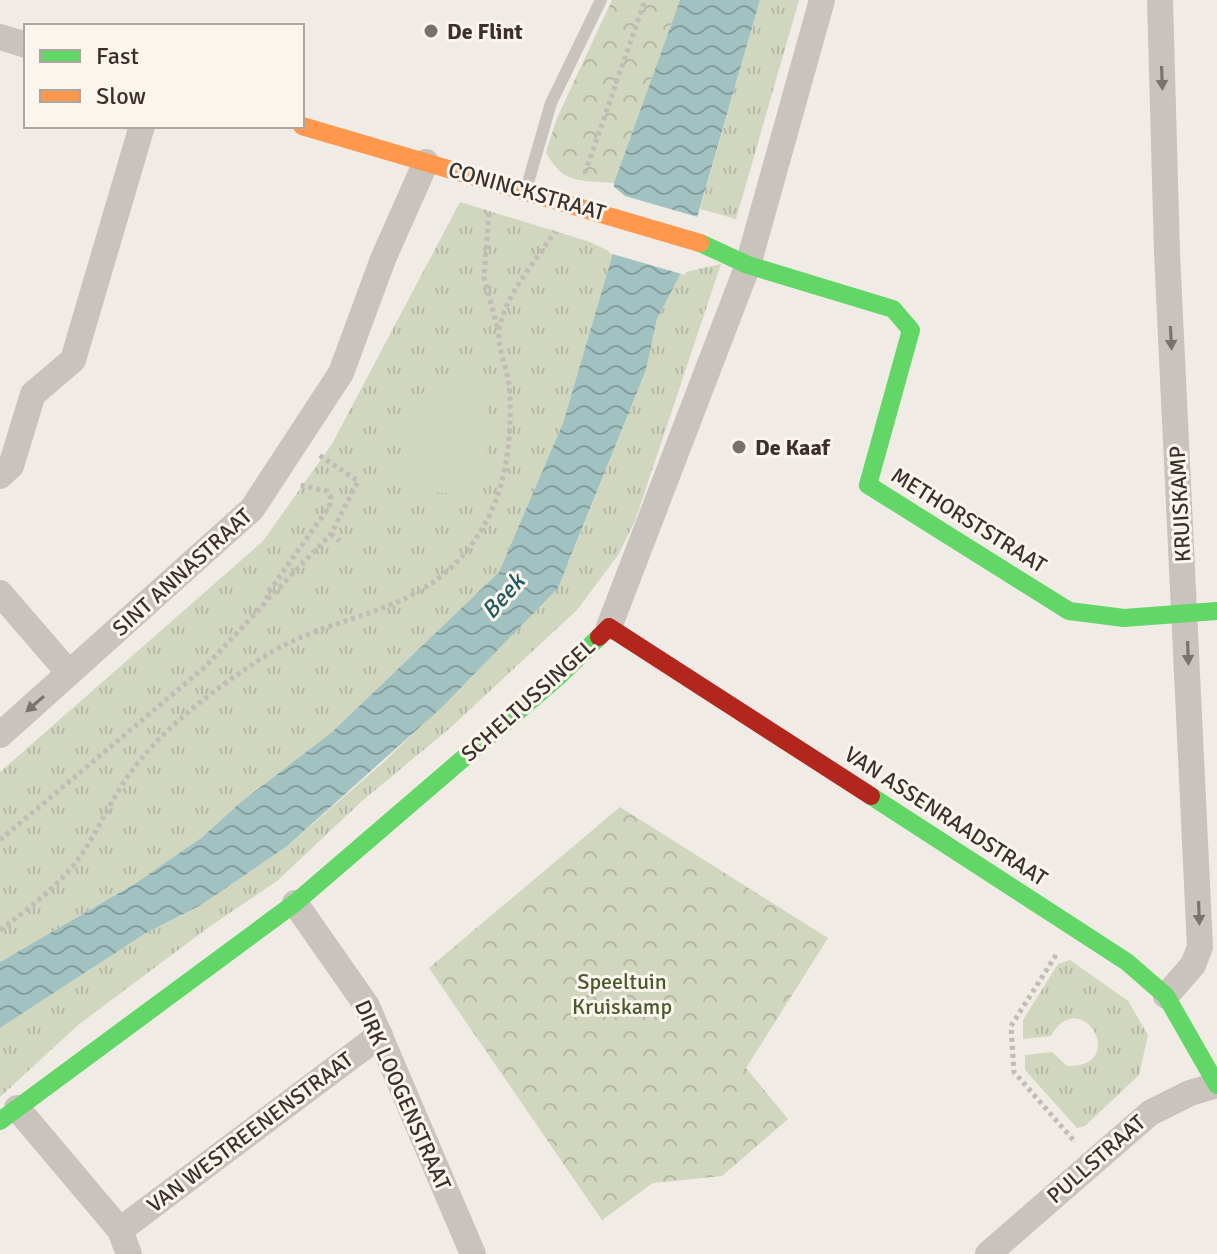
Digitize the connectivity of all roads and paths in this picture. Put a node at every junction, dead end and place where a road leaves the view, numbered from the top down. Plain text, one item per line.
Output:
1 (601, 0) edge
2 (645, 0) edge
3 (822, 0) edge
4 (1160, 0) edge
5 (0, 37) edge
6 (24, 44) edge
7 (304, 127) edge
8 (141, 128) edge
9 (426, 162) junction
10 (492, 181) junction
11 (526, 190) junction
12 (574, 203) junction
13 (748, 265) junction
14 (499, 332) junction
15 (329, 462) dead end
16 (279, 471) junction
17 (0, 476) edge
18 (331, 534) junction
19 (340, 541) dead end
20 (0, 593) edge
21 (265, 603) junction
22 (1217, 611) edge
23 (1186, 612) junction
24 (609, 627) junction
25 (69, 673) junction
26 (0, 735) edge
27 (0, 840) edge
28 (295, 903) junction
29 (1073, 927) junction
30 (0, 930) edge
31 (1166, 996) junction
32 (380, 1035) junction
33 (1217, 1085) edge
34 (8, 1114) edge
35 (1093, 1162) junction
36 (124, 1242) edge
37 (473, 1254) edge
38 (988, 1254) edge

1 - 11 lane
2 - 12 path
3 - 13 street, SCHELTUSSINGEL
4 -> 23 street, KRUISKAMP
5 - 6 street
7 - 9 street, CONINCKSTRAAT
8 - 17 street
9 - 10 street, CONINCKSTRAAT
9 - 16 street, SINT ANNASTRAAT
10 - 11 street, CONINCKSTRAAT
10 - 14 path
11 - 12 street, CONINCKSTRAAT
12 - 13 street, CONINCKSTRAAT
12 - 14 path
13 - 23 street, METHORSTSTRAAT
13 - 24 street, SCHELTUSSINGEL
14 - 30 path
15 - 18 path
16 - 21 path
16 - 25 street, SINT ANNASTRAAT
18 - 19 path
18 - 21 path
20 - 25 street
21 - 27 path
22 - 23 street
23 -> 31 street, KRUISKAMP
24 - 28 street, SCHELTUSSINGEL
24 - 29 street, VAN ASSENRAADSTRAAT
25 -> 26 street, SINT ANNASTRAAT
28 - 32 street, DIRK LOOGENSTRAAT
28 - 34 street, SCHELTUSSINGEL
29 - 31 street, VAN ASSENRAADSTRAAT
29 - 35 path
31 - 33 street, VAN ASSENRAADSTRAAT
32 - 36 street, VAN WESTREENENSTRAAT
32 - 37 street, DIRK LOOGENSTRAAT
33 - 35 street, PULLSTRAAT
34 - 36 street
35 - 38 street, PULLSTRAAT

